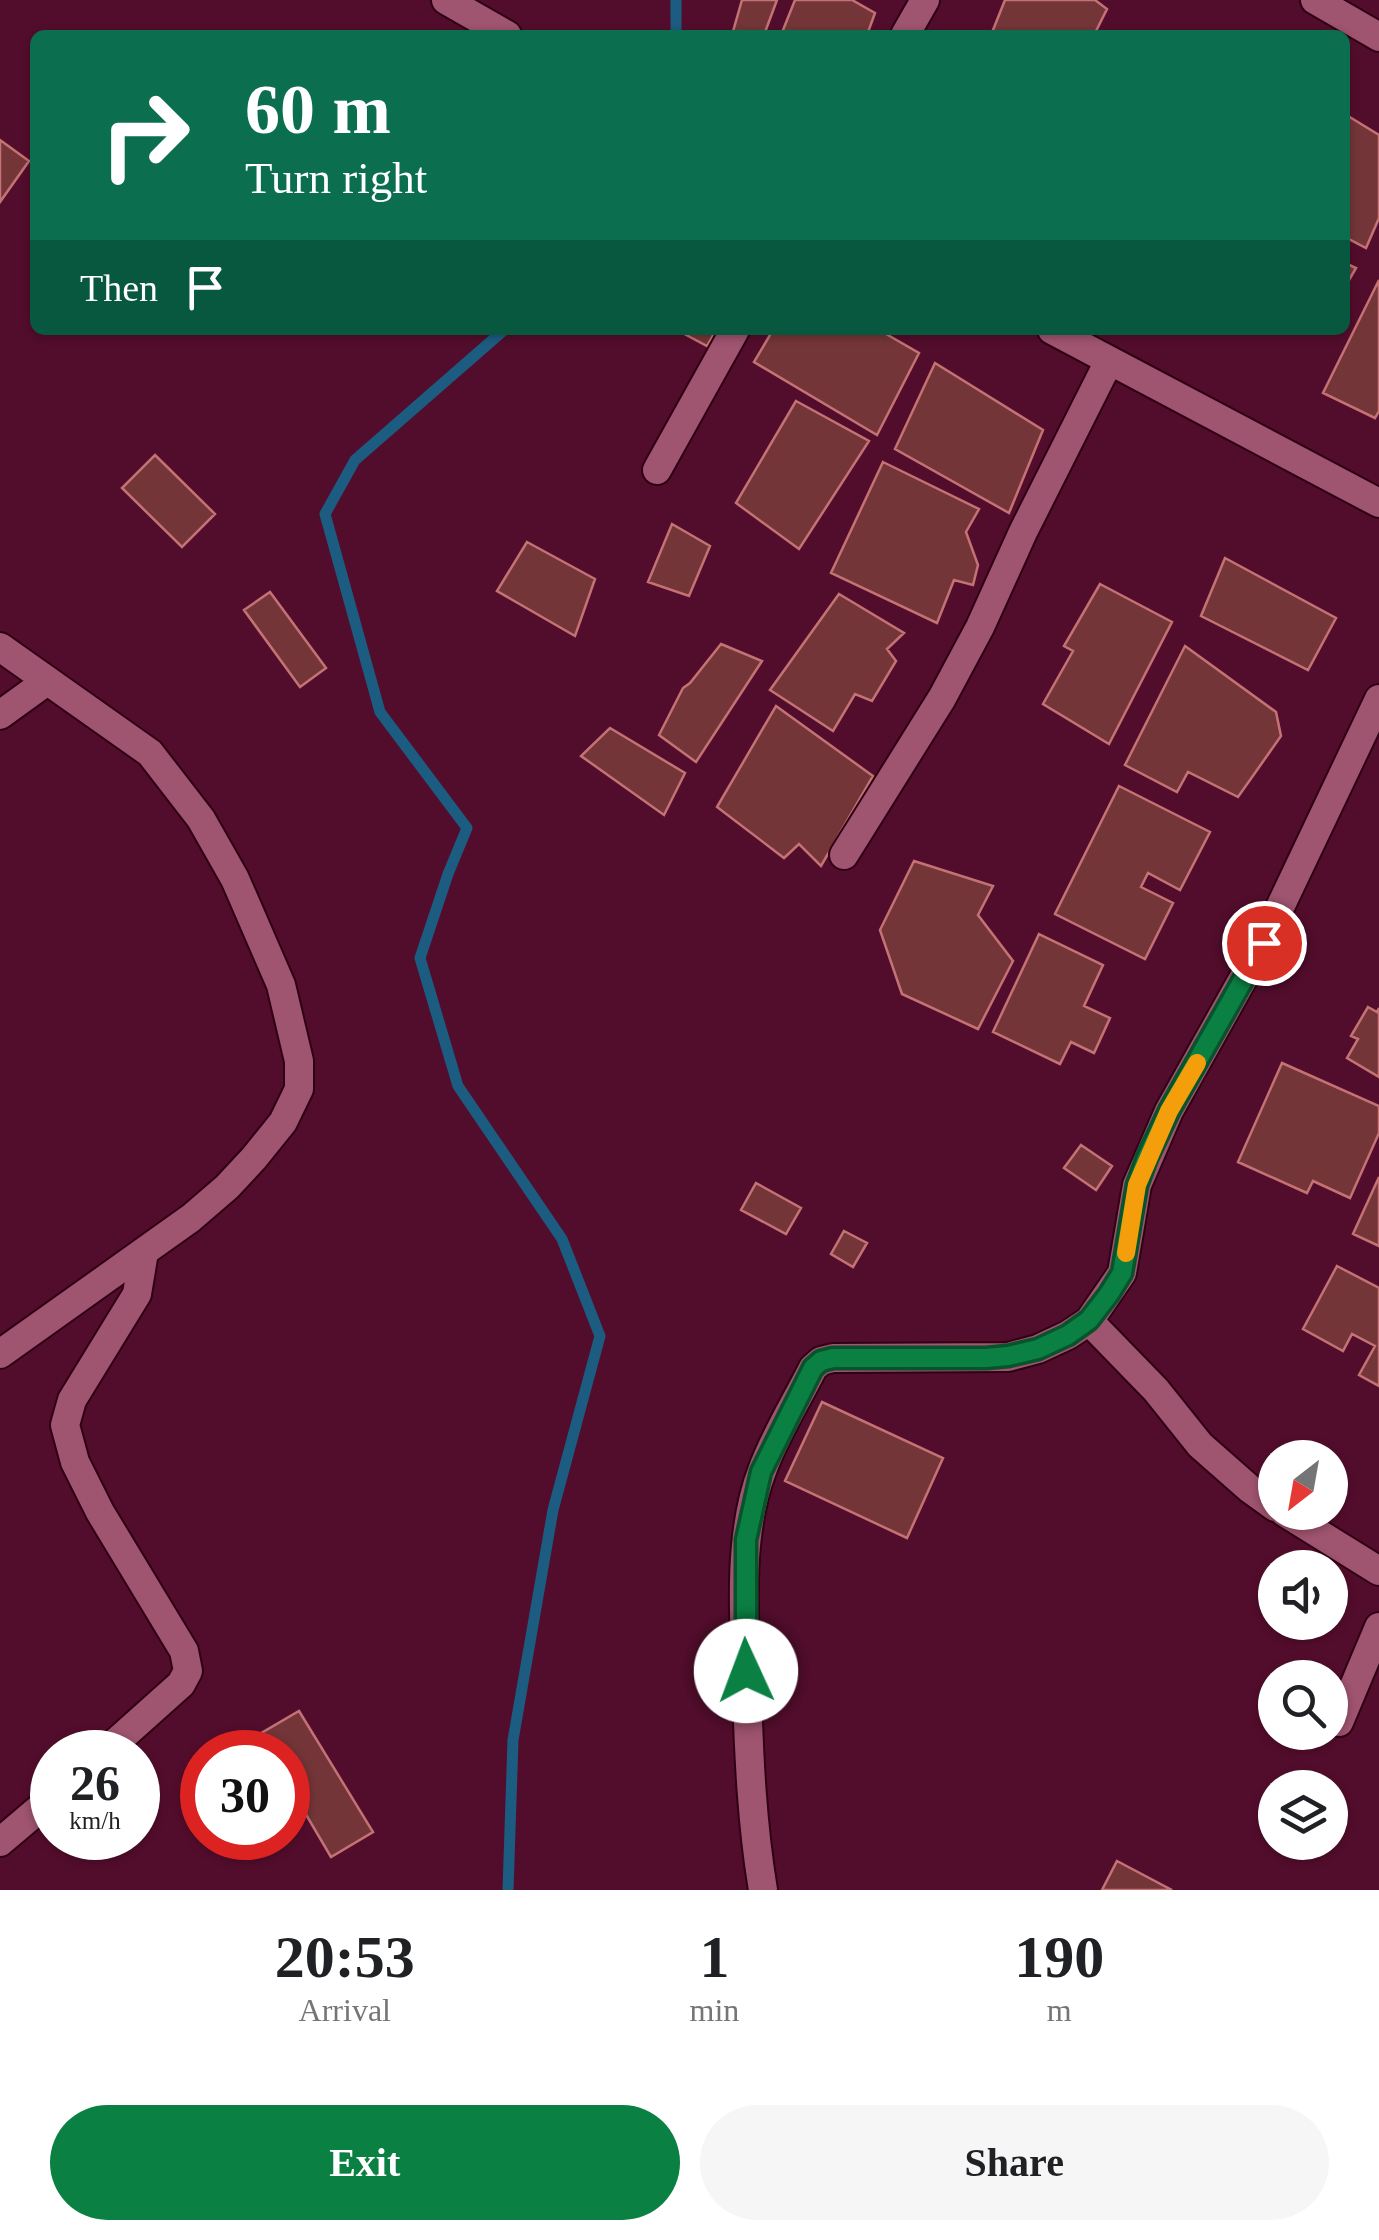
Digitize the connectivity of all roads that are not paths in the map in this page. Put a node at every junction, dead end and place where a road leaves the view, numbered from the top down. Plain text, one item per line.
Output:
1 (446, 0) edge
2 (925, 0) edge
3 (1315, 0) edge
4 (498, 30) edge
5 (908, 30) edge
6 (1379, 38) edge
7 (732, 335) edge
8 (1061, 335) edge
9 (1109, 361) junction
10 (658, 470) dead end
11 (1379, 503) edge
12 (0, 647) edge
13 (47, 680) junction
14 (1379, 700) edge
15 (0, 716) edge
16 (844, 855) dead end
17 (144, 1252) junction
18 (1089, 1320) junction
19 (0, 1354) edge
20 (1258, 1495) edge
21 (1313, 1530) edge
22 (1379, 1571) edge
23 (1379, 1627) edge
24 (1348, 1701) edge
25 (130, 1730) edge
26 (30, 1817) edge
27 (0, 1842) edge
28 (763, 1890) edge

1 - 4 street
2 - 5 street
3 - 6 street
7 - 10 street
8 - 9 street
9 - 11 street
9 - 16 street
12 - 13 street
13 - 15 street
13 - 17 street
14 - 18 street
17 - 19 street
17 - 25 street
18 - 20 street
18 - 28 street
21 - 22 street
23 - 24 street
26 - 27 street

